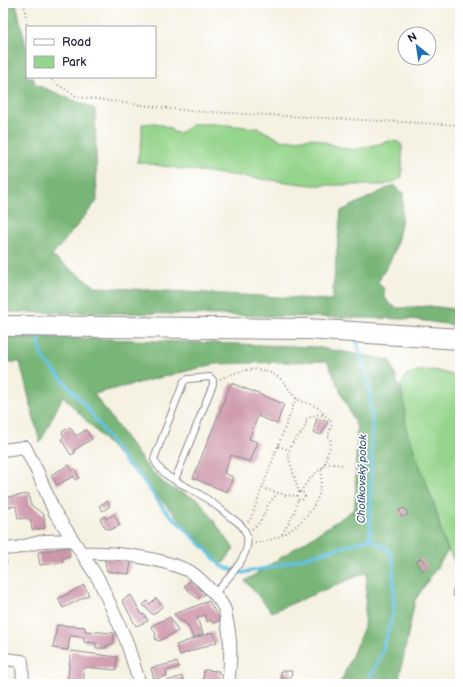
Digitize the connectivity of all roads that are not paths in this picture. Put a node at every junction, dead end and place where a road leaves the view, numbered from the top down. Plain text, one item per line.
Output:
1 (3, 326) edge
2 (460, 339) edge
3 (3, 450) edge
4 (175, 480) junction
5 (73, 540) junction
6 (3, 549) edge
7 (82, 553) junction
8 (215, 593) junction
9 (3, 659) edge
10 (23, 684) edge
11 (140, 684) edge
12 (228, 684) edge

1 - 2 main road
3 - 5 street
4 - 4 lane
4 - 8 lane
5 - 6 street
5 - 7 street
7 - 8 street
7 - 11 street
8 - 12 street
9 - 10 street

